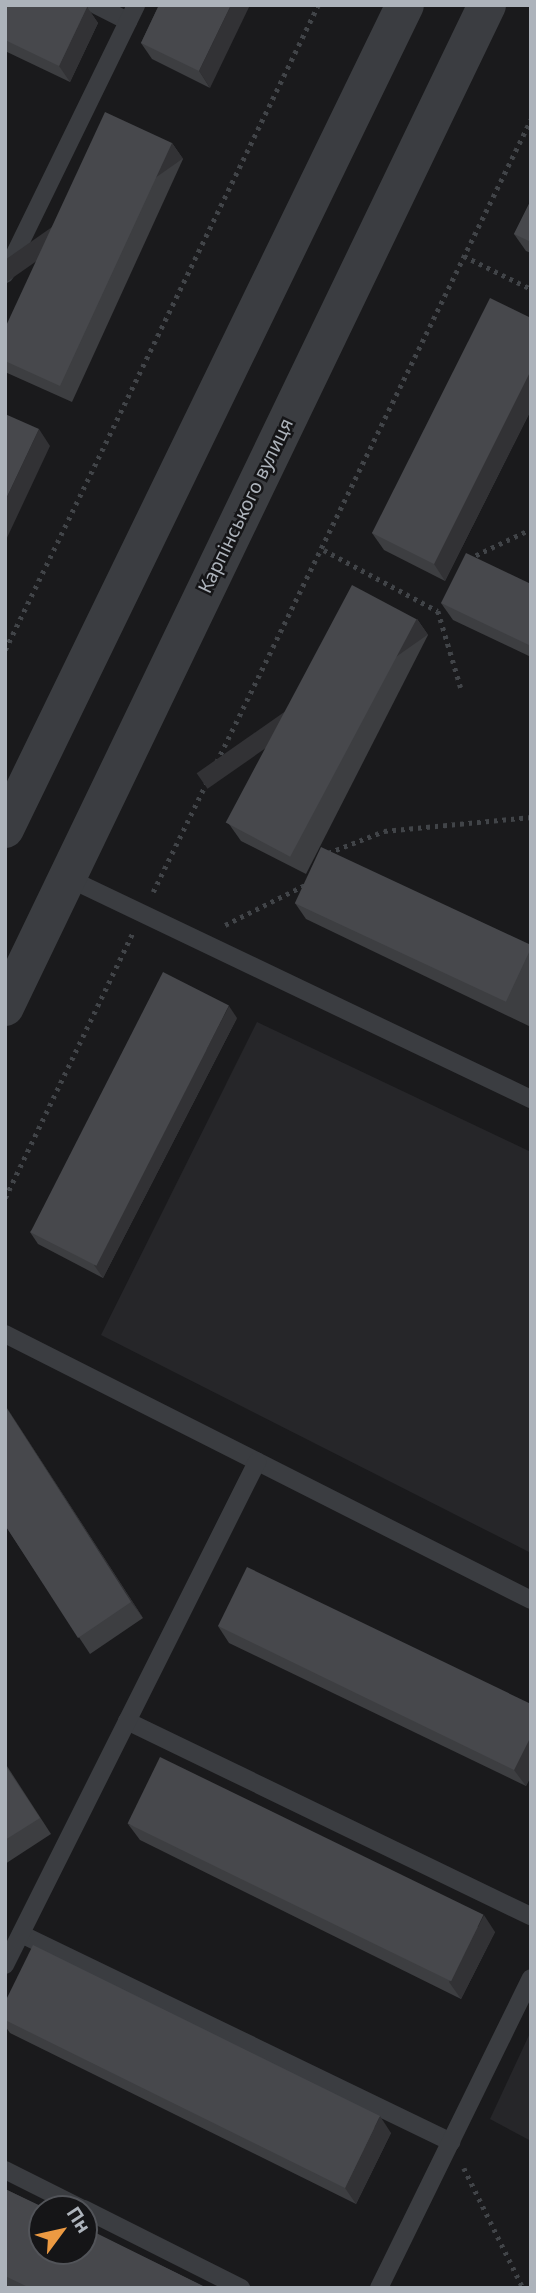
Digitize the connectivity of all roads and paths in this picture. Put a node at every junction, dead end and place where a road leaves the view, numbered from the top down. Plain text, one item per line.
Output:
1 (96, 5) edge
2 (318, 5) edge
3 (405, 5) edge
4 (487, 5) edge
5 (132, 13) edge
6 (531, 119) edge
7 (464, 256) junction
8 (5, 274) edge
9 (531, 289) edge
10 (529, 530) edge
11 (324, 550) junction
12 (463, 569) edge
13 (444, 600) edge
14 (438, 611) junction
15 (5, 650) edge
16 (461, 688) dead end
17 (531, 817) edge
18 (5, 830) edge
19 (323, 862) edge
20 (68, 878) junction
21 (310, 883) edge
22 (142, 914) junction
23 (196, 939) junction
24 (5, 1007) edge
25 (531, 1099) edge
26 (5, 1198) edge
27 (5, 1334) edge
28 (257, 1462) junction
29 (531, 1600) edge
30 (127, 1721) junction
31 (531, 1916) edge
32 (21, 1934) junction
33 (5, 1965) edge
34 (531, 1978) edge
35 (452, 2142) junction
36 (5, 2170) edge
37 (56, 2195) edge
38 (98, 2216) edge
39 (241, 2288) edge
40 (379, 2288) edge
41 (523, 2288) edge

1 - 5 lane
2 - 15 path
3 - 18 street
4 - 20 street, Карпінського вулиця
5 - 8 lane
6 - 7 path
7 - 9 path
7 - 11 path
10 - 12 path
11 - 14 path
11 - 22 path
13 - 14 path
14 - 16 path
17 - 19 path
20 - 22 lane
20 - 24 street, Карпінського вулиця
21 - 23 path
22 - 23 lane
22 - 26 path
23 - 25 lane
27 - 28 lane
28 - 29 lane
28 - 30 lane
30 - 31 lane
30 - 32 lane
32 - 33 lane
32 - 35 lane
34 - 35 lane
35 - 40 lane
35 - 41 path
36 - 37 lane
38 - 39 lane

